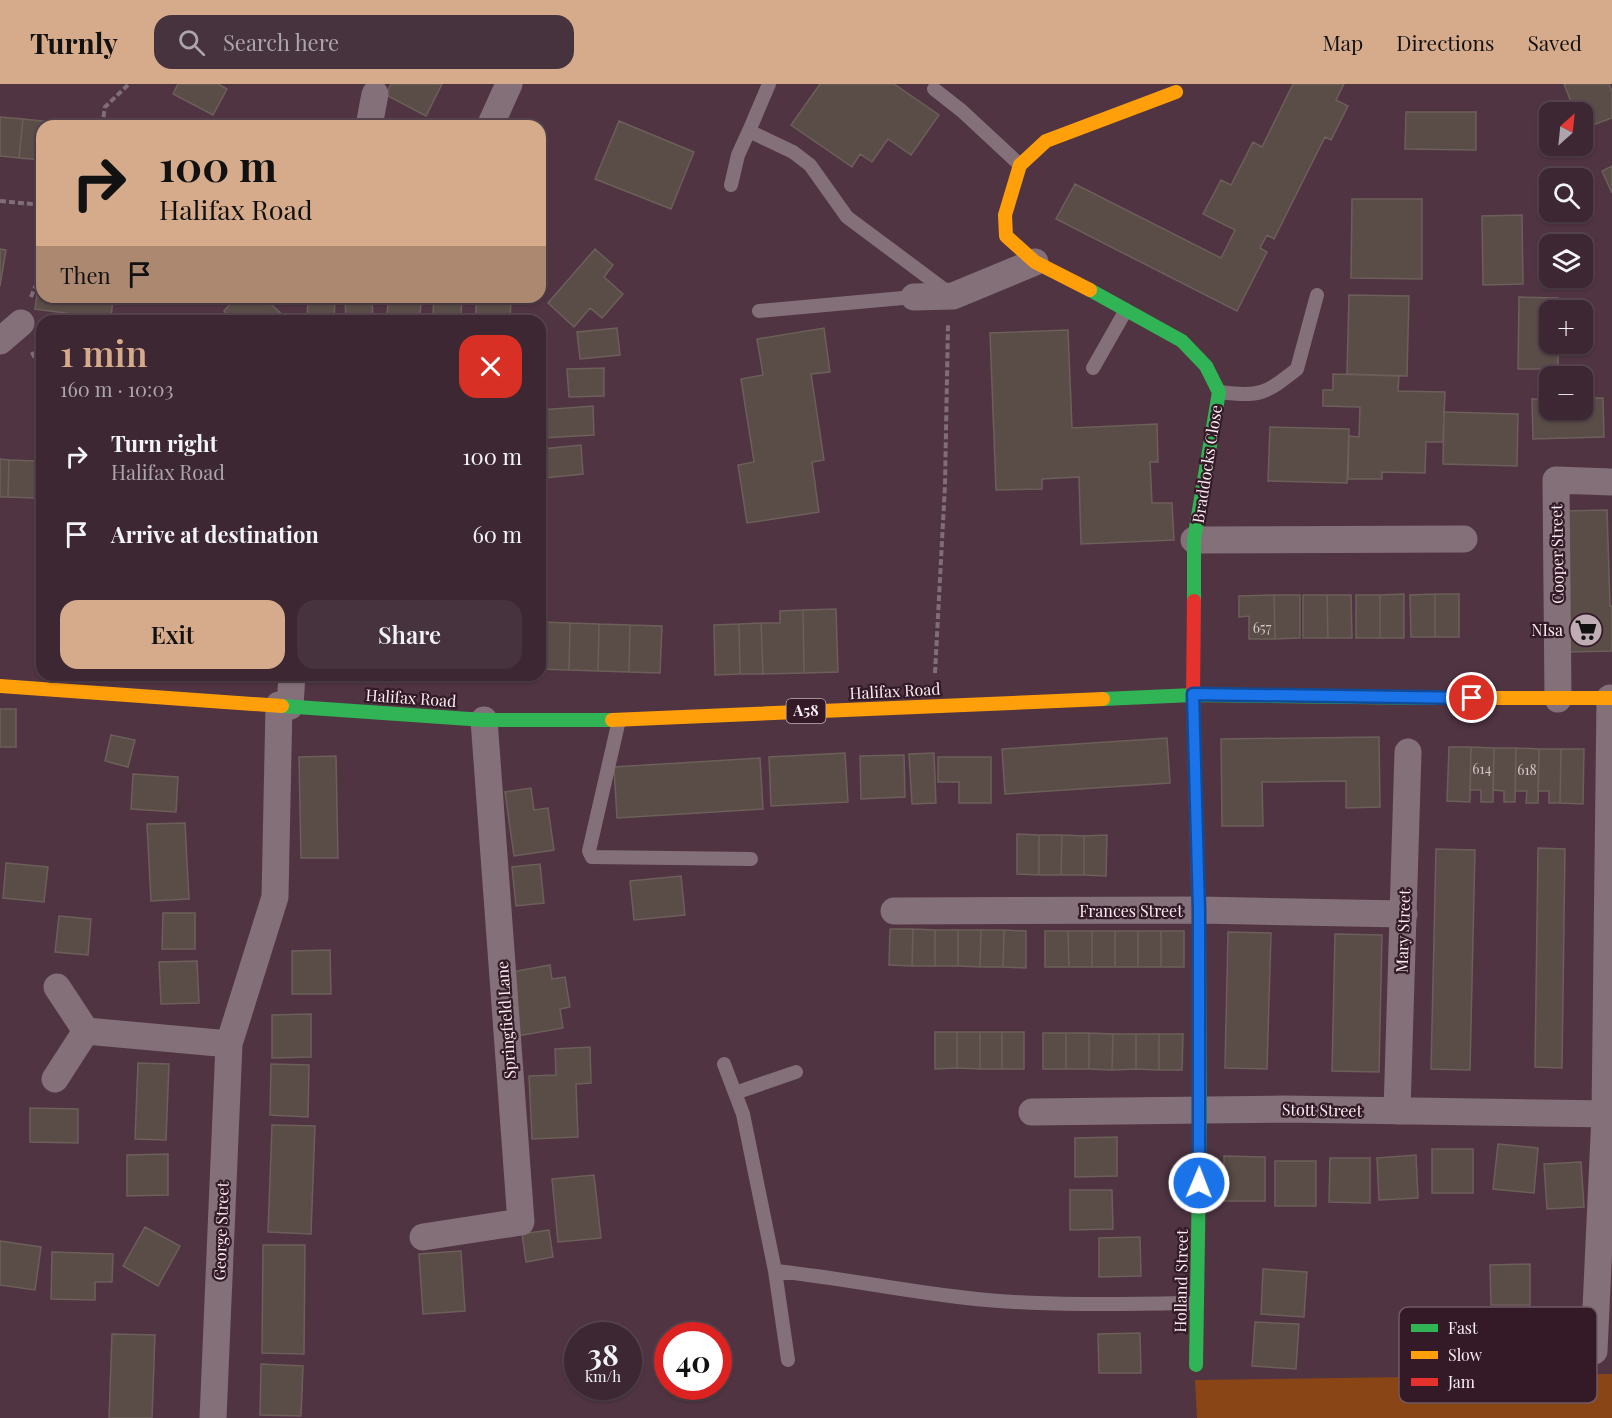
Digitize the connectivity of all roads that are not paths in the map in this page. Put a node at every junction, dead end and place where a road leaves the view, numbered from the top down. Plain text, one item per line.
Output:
1 (509, 84) edge
2 (769, 84) edge
3 (934, 89) dead end
4 (1176, 92) dead end
5 (375, 94) dead end
6 (370, 120) edge
7 (493, 120) edge
8 (748, 131) junction
9 (1020, 165) junction
10 (731, 185) dead end
11 (1035, 262) junction
12 (1317, 295) dead end
13 (949, 296) junction
14 (914, 297) joint
15 (1126, 310) junction
16 (759, 311) dead end
17 (21, 323) dead end
18 (0, 341) edge
19 (1093, 368) dead end
20 (1219, 392) junction
21 (1612, 482) edge
22 (1464, 539) dead end
23 (1194, 540) junction
24 (291, 681) edge
25 (0, 686) edge
26 (1193, 694) junction
27 (1611, 698) edge
28 (1558, 699) junction
29 (285, 706) junction
30 (484, 720) junction
31 (619, 720) junction
32 (1408, 752) dead end
33 (751, 859) dead end
34 (1199, 910) junction
35 (894, 911) dead end
36 (1404, 914) junction
37 (57, 987) dead end
38 (86, 1031) junction
39 (229, 1044) junction
40 (724, 1064) dead end
41 (796, 1072) dead end
42 (55, 1079) dead end
43 (735, 1093) junction
44 (1200, 1111) junction
45 (1397, 1111) junction
46 (1032, 1112) dead end
47 (1609, 1114) edge
48 (423, 1237) dead end
49 (775, 1271) junction
50 (1197, 1303) junction
51 (1596, 1307) edge
52 (788, 1360) dead end
53 (1196, 1365) dead end
54 (213, 1418) edge

1 - 7 street
2 - 8 lane
3 - 9 lane
4 - 9 main road
5 - 6 street
8 - 10 lane
8 - 13 lane
9 - 11 main road, Braddocks Close
11 - 13 street
11 - 15 main road, Braddocks Close
12 - 20 lane
13 - 14 street
14 - 16 lane
15 - 19 lane
15 - 20 main road, Braddocks Close
17 - 18 street
20 - 23 main road, Braddocks Close
21 - 28 street, Cooper Street
22 - 23 street
23 - 26 main road, Braddocks Close
24 - 29 street, George Street
25 - 29 main road, Halifax Road / A58
26 - 28 main road, Halifax Road / A58
26 - 31 main road, Halifax Road / A58
26 - 34 main road, Holland Street
27 - 28 main road, Halifax Road / A58
27 - 47 street
29 - 30 main road, Halifax Road / A58
29 - 39 street, George Street
30 - 31 main road, Halifax Road / A58
30 - 48 street, Springfield Lane
31 - 33 lane
32 - 36 street, Mary Street
34 - 35 street, Frances Street
34 - 36 street, Frances Street
34 - 44 main road, Holland Street
36 - 45 street, Mary Street
37 - 38 street
38 - 39 street
38 - 42 street
39 - 54 street, George Street
40 - 43 lane
41 - 43 lane
43 - 49 lane
44 - 45 street, Stott Street
44 - 46 street, Stott Street
44 - 50 main road, Holland Street
45 - 47 street, Stott Street
47 - 51 street
49 - 50 lane
49 - 52 lane
50 - 53 main road, Holland Street

